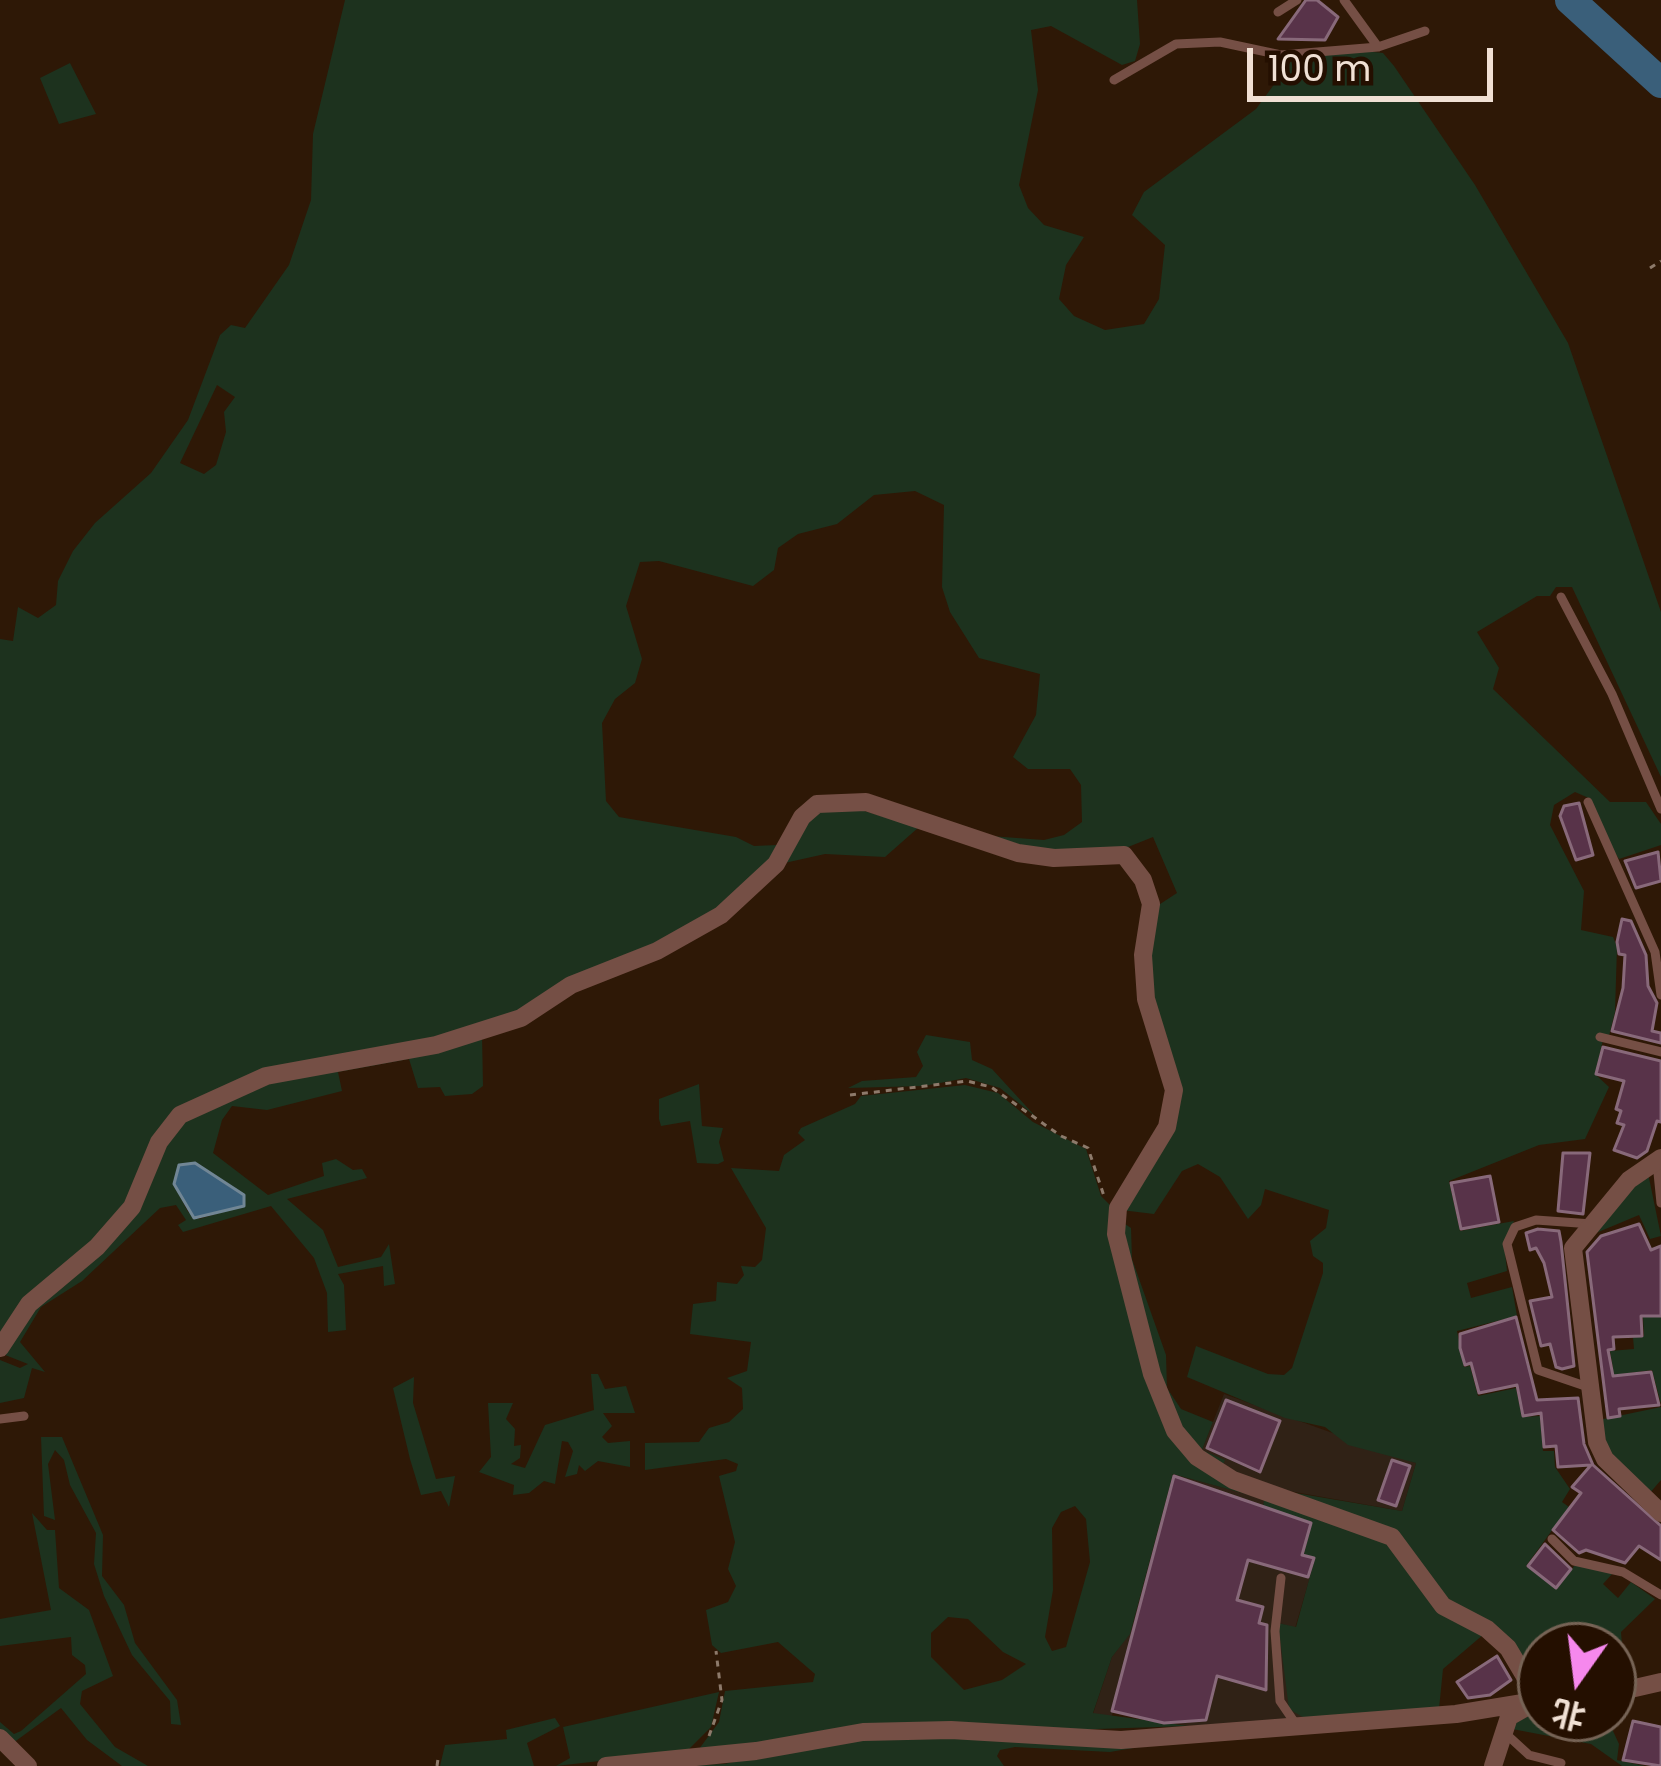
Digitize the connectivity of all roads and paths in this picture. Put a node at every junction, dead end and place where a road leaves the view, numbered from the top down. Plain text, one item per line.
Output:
1 (1297, 0) edge
2 (1344, 0) edge
3 (1278, 12) dead end
4 (1425, 31) dead end
5 (1378, 47) junction
6 (1114, 80) dead end
7 (1661, 261) edge
8 (1650, 268) dead end
9 (1561, 597) dead end
10 (1588, 802) dead end
11 (1661, 809) edge
12 (1661, 995) edge
13 (1600, 1036) dead end
14 (1661, 1052) edge
15 (850, 1095) dead end
16 (1659, 1160) edge
17 (1661, 1203) edge
18 (1118, 1208) junction
19 (1592, 1225) junction
20 (0, 1348) edge
21 (1588, 1388) junction
22 (24, 1416) dead end
23 (0, 1419) edge
24 (1661, 1513) edge
25 (1552, 1539) dead end
26 (1281, 1578) dead end
27 (1661, 1595) edge
28 (716, 1651) dead end
29 (1517, 1663) edge
30 (1517, 1705) edge
31 (1517, 1713) edge
32 (1296, 1726) junction
33 (1505, 1728) junction
34 (0, 1738) edge
35 (438, 1759) dead end
36 (691, 1759) junction
37 (1561, 1763) dead end
38 (28, 1766) edge
39 (437, 1766) edge
40 (606, 1766) edge
41 (1493, 1766) edge

1 - 3 lane
2 - 5 lane
4 - 5 lane
5 - 6 lane
7 - 8 path
9 - 11 lane
10 - 12 lane
13 - 14 lane
15 - 18 path
16 - 17 lane
16 - 19 street
18 - 20 street
18 - 29 street
19 - 21 street
19 - 21 lane
21 - 24 street
22 - 23 lane
25 - 27 lane
26 - 32 lane
28 - 36 path
30 - 32 street
31 - 33 street
32 - 36 street
33 - 37 lane
33 - 41 street
34 - 38 street
35 - 39 path
36 - 40 street

